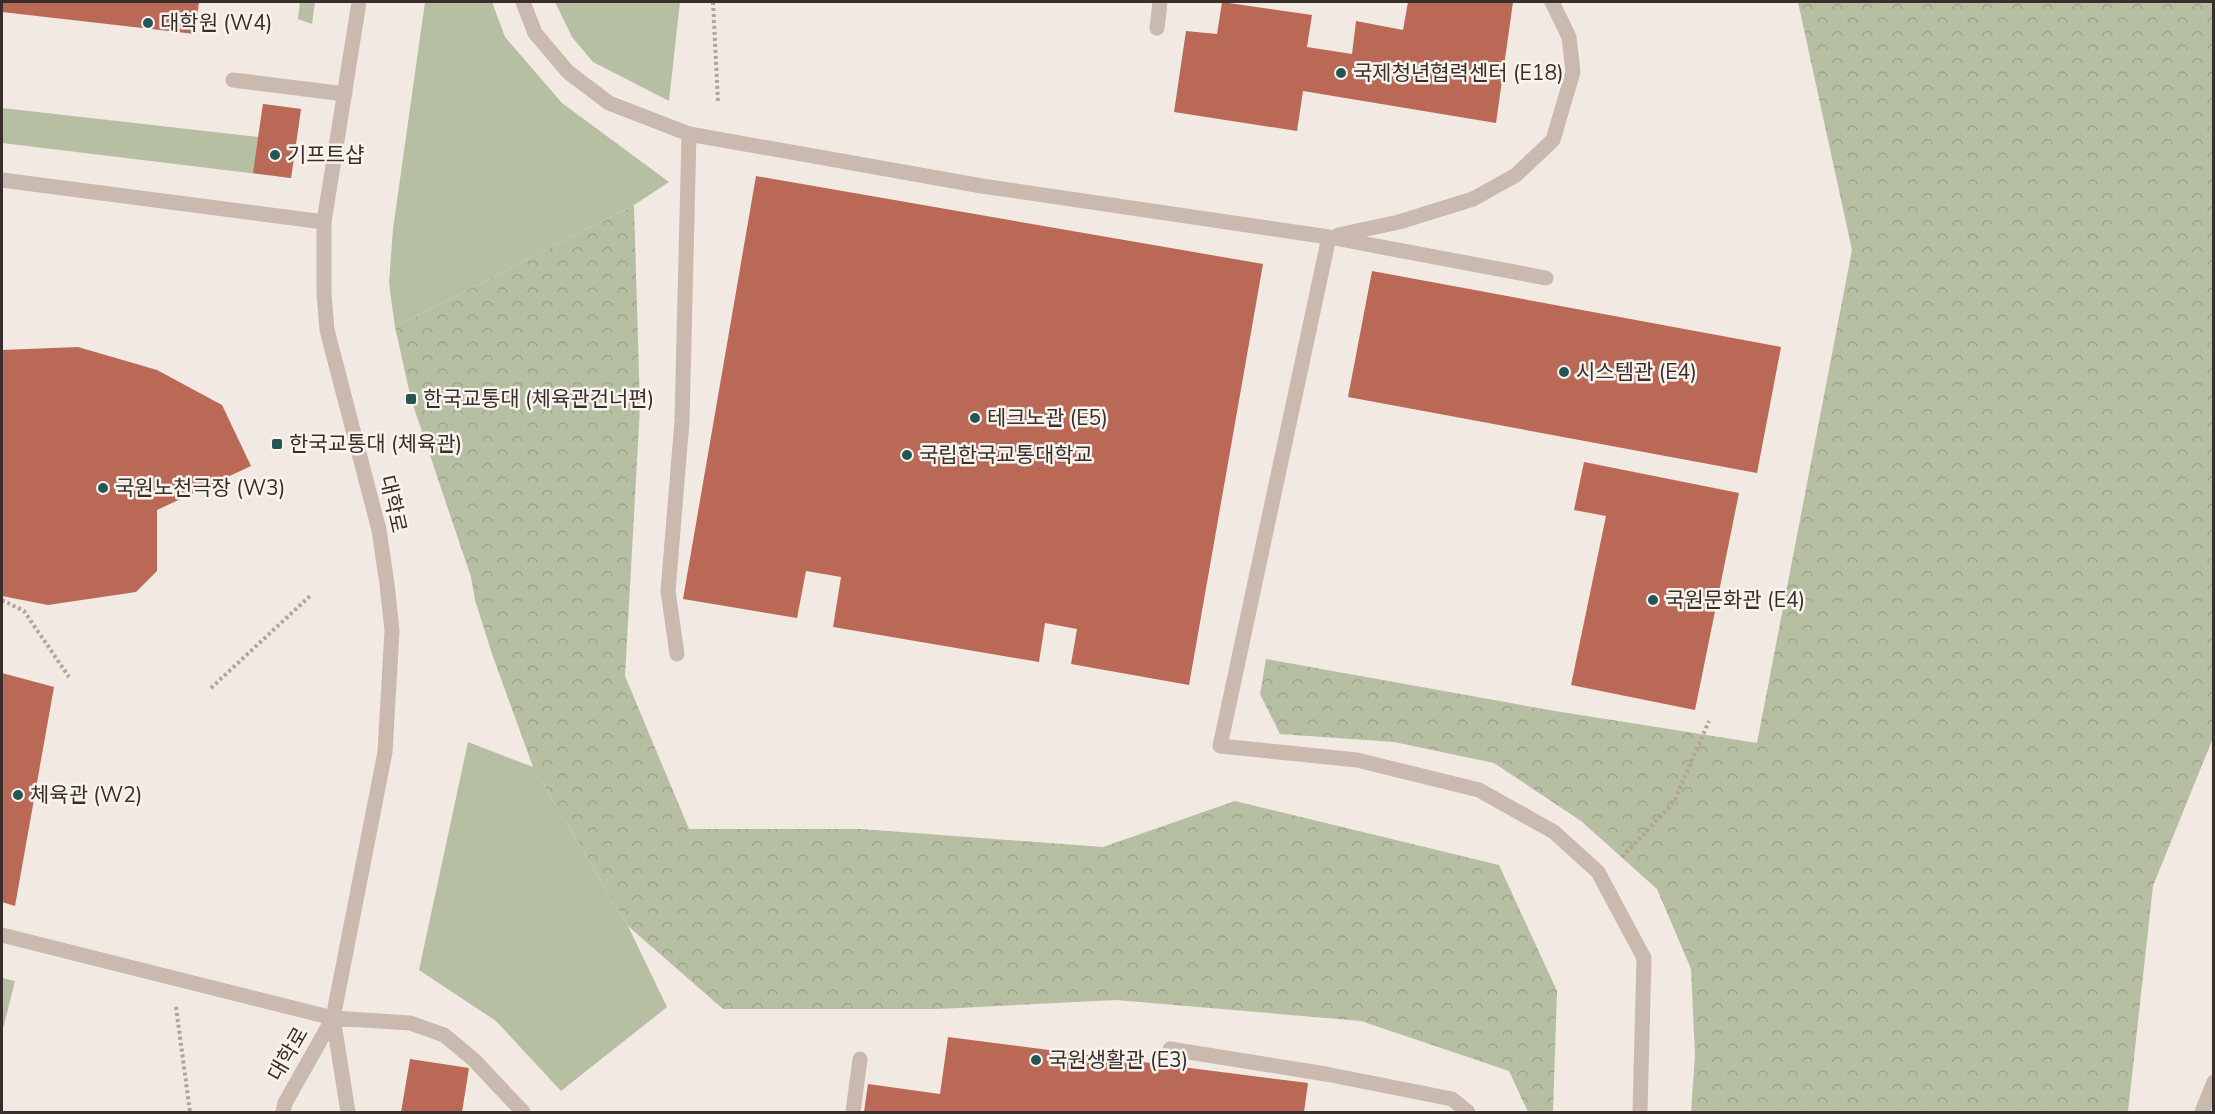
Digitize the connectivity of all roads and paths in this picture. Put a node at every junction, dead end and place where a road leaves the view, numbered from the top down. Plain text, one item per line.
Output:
1 (358, 2) edge
2 (524, 2) edge
3 (713, 2) edge
4 (1161, 2) edge
5 (1552, 2) edge
6 (1157, 28) dead end
7 (233, 80) dead end
8 (345, 94) junction
9 (718, 102) dead end
10 (689, 134) junction
11 (2, 180) edge
12 (324, 222) junction
13 (1329, 237) junction
14 (1546, 278) dead end
15 (310, 596) dead end
16 (2, 600) edge
17 (676, 654) dead end
18 (69, 677) dead end
19 (212, 688) dead end
20 (1709, 721) dead end
21 (1622, 857) dead end
22 (2, 935) edge
23 (173, 979) junction
24 (333, 1018) junction
25 (1170, 1049) dead end
26 (860, 1059) dead end
27 (2214, 1082) edge
28 (190, 1113) edge
29 (283, 1113) edge
30 (348, 1113) edge
31 (523, 1113) edge
32 (853, 1113) edge
33 (1468, 1113) edge
34 (1640, 1113) edge
35 (2202, 1113) edge

1 - 8 street, 대학로
2 - 10 street
3 - 9 path
4 - 6 street
5 - 13 street
7 - 8 street
8 - 12 street, 대학로
10 - 13 street
10 - 17 street
11 - 12 street
12 - 24 street, 대학로
13 - 14 street
13 - 34 street
15 - 19 path
16 - 18 path
20 - 21 path
22 - 23 street
23 - 24 street
23 - 28 path
24 - 29 street, 대학로
24 - 30 street, 대학로
24 - 31 street
25 - 33 street
26 - 32 street
27 - 35 street

